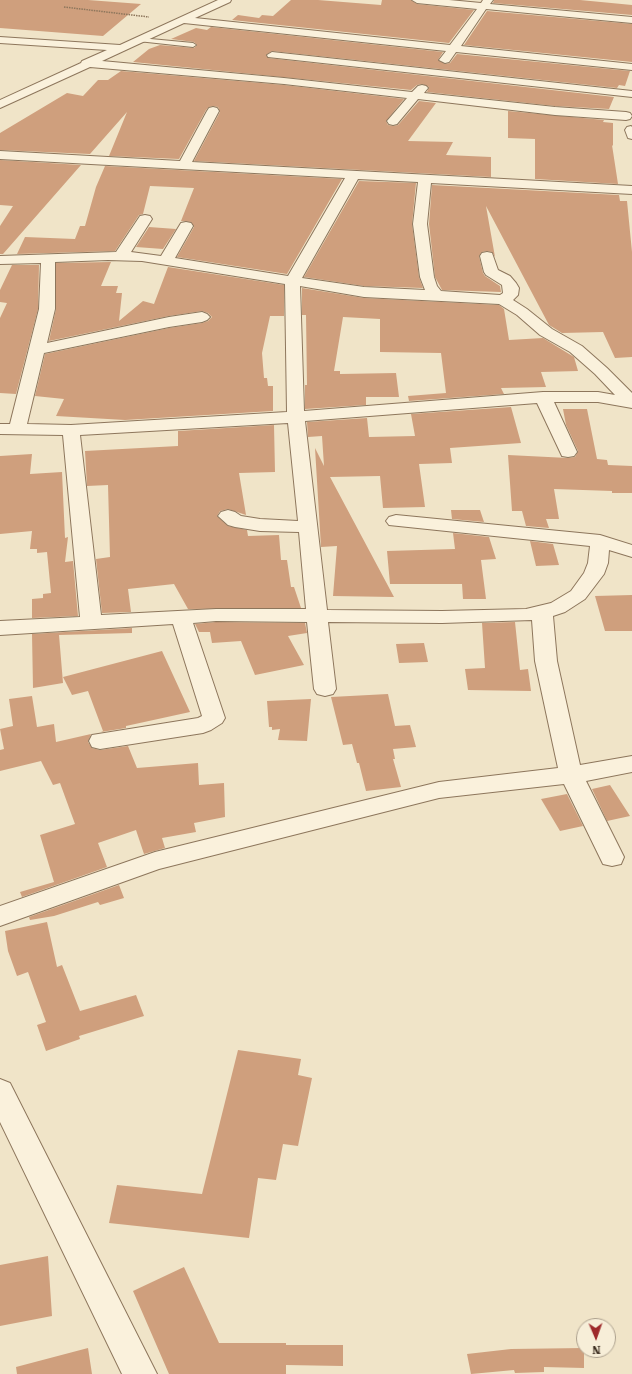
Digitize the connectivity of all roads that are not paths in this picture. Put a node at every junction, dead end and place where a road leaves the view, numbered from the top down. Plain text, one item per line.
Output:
1 (226, 0) edge
2 (417, 0) edge
3 (486, 3) edge
4 (632, 20) edge
5 (182, 21) junction
6 (0, 40) edge
7 (140, 40) junction
8 (193, 45) dead end
9 (119, 48) junction
10 (452, 49) junction
11 (272, 55) dead end
12 (86, 63) junction
13 (632, 67) edge
14 (437, 72) junction
15 (632, 94) edge
16 (414, 96) junction
17 (0, 104) edge
18 (213, 111) dead end
19 (626, 116) junction
20 (393, 121) dead end
21 (632, 132) edge
22 (0, 155) edge
23 (184, 165) junction
24 (354, 174) junction
25 (425, 179) junction
26 (632, 190) edge
27 (145, 219) dead end
28 (186, 226) dead end
29 (121, 256) junction
30 (487, 256) dead end
31 (48, 259) junction
32 (0, 260) edge
33 (166, 260) junction
34 (292, 282) junction
35 (419, 294) junction
36 (437, 294) junction
37 (503, 300) junction
38 (418, 311) dead end
39 (202, 317) dead end
40 (36, 350) junction
41 (543, 397) junction
42 (631, 402) edge
43 (296, 416) junction
44 (8, 429) edge
45 (71, 430) junction
46 (568, 452) dead end
47 (228, 516) dead end
48 (396, 521) dead end
49 (307, 527) junction
50 (600, 542) junction
51 (632, 551) edge
52 (542, 611) junction
53 (316, 615) junction
54 (181, 617) junction
55 (91, 621) junction
56 (0, 628) edge
57 (325, 689) dead end
58 (100, 741) dead end
59 (632, 764) edge
60 (571, 776) junction
61 (612, 857) dead end
62 (0, 916) edge
63 (1, 1094) edge
64 (140, 1374) edge

1 - 5 street
2 - 3 street
3 - 4 street
3 - 10 street
5 - 7 street
5 - 10 street
6 - 9 street
7 - 8 lane
7 - 9 street
9 - 12 street
10 - 13 street
10 - 14 street
11 - 14 street
12 - 16 street
12 - 17 street
14 - 15 street
14 - 16 street
15 - 19 street
16 - 19 street
16 - 20 street
18 - 23 street
19 - 21 street
22 - 23 street
23 - 24 street
24 - 25 street
24 - 34 street
25 - 26 street
25 - 36 street
27 - 29 street
28 - 33 street
29 - 31 street
29 - 33 street
30 - 37 street
31 - 32 street
31 - 40 street
33 - 34 street
34 - 35 street
34 - 43 street
35 - 36 street
35 - 38 street
36 - 37 street
37 - 42 street
39 - 40 street
40 - 44 street
41 - 42 street
41 - 43 street
41 - 46 street
43 - 45 street
43 - 49 street
44 - 45 street
45 - 55 street
47 - 49 street
48 - 50 street
49 - 53 street
50 - 51 street
50 - 52 street
52 - 53 street
52 - 60 street
53 - 54 street
53 - 57 street
54 - 55 street
54 - 58 street
55 - 56 street
59 - 60 street
60 - 61 street
60 - 62 street
63 - 64 street

